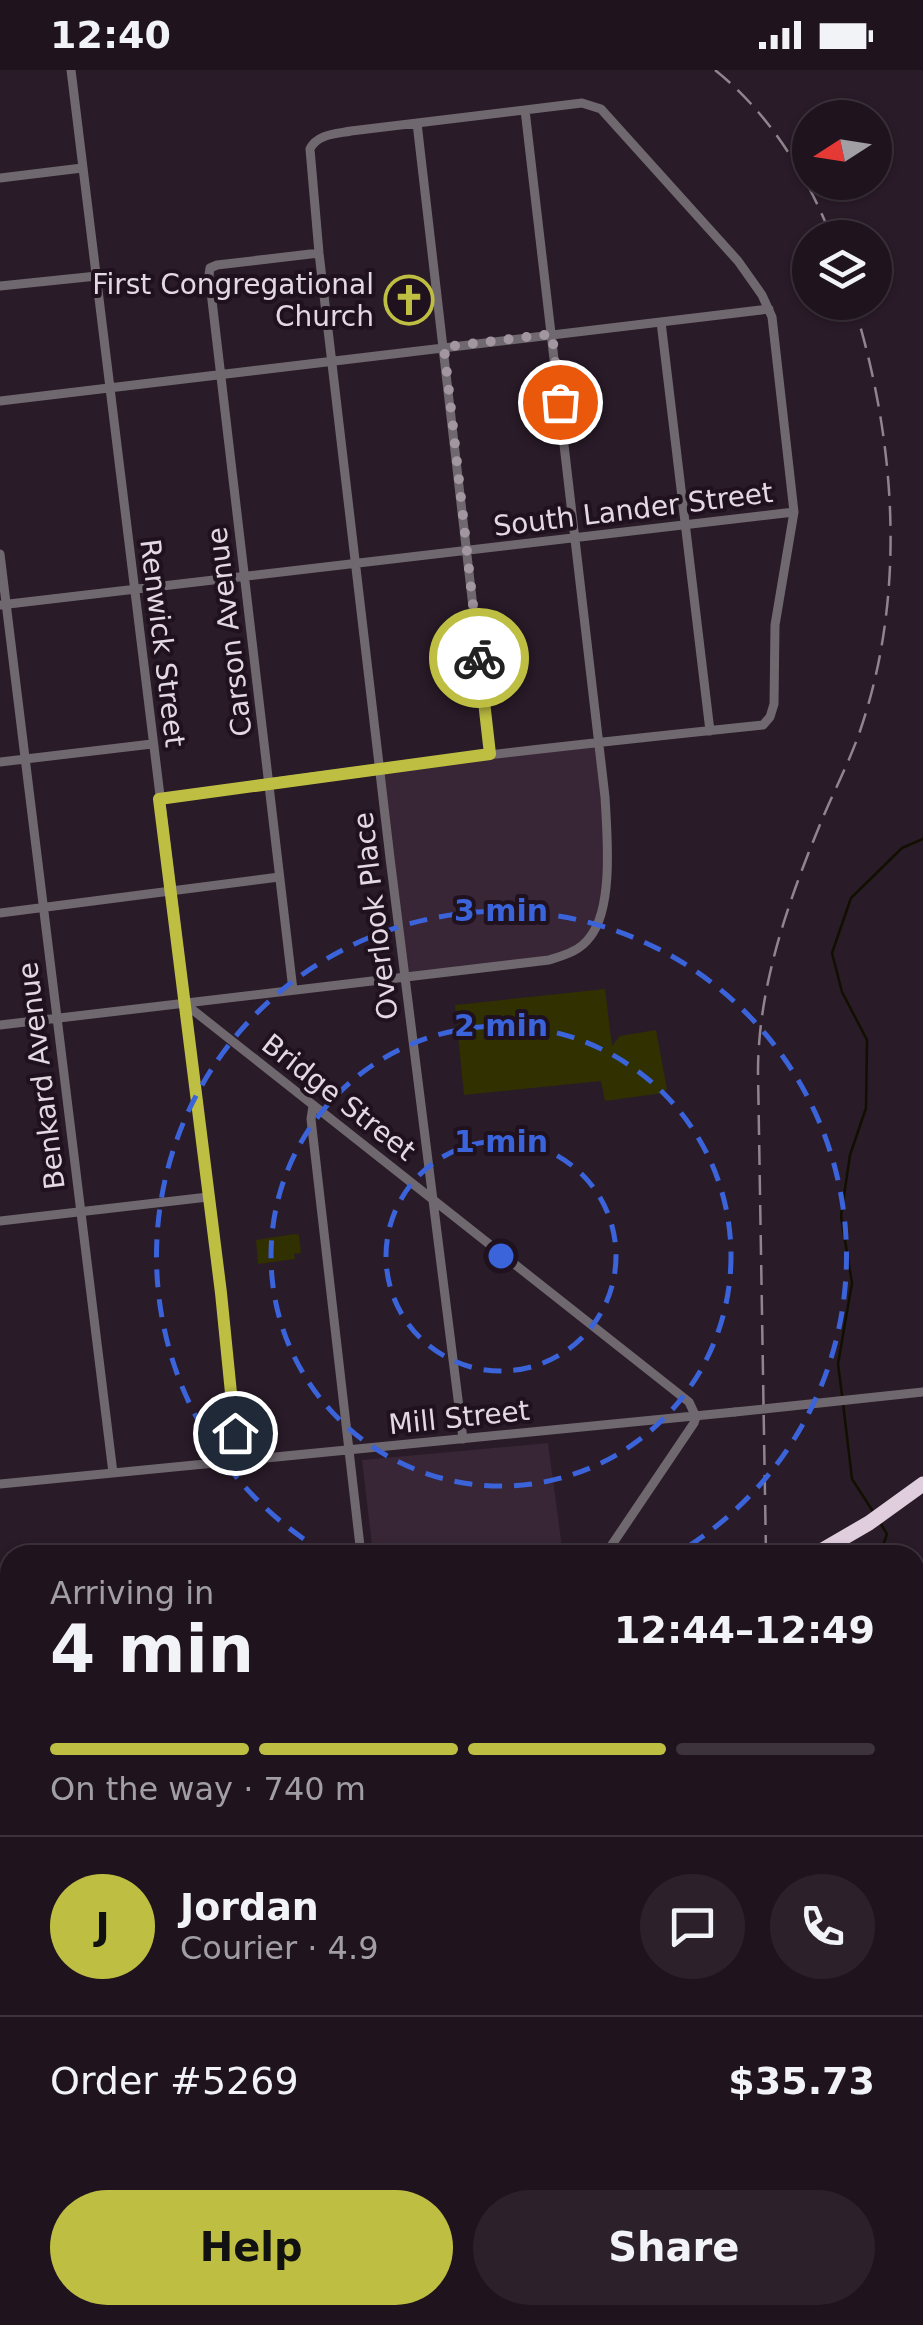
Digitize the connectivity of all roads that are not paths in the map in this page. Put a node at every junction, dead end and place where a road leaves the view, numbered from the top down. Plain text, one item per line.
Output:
1 (71, 70) edge
2 (525, 110) junction
3 (416, 123) junction
4 (82, 168) junction
5 (0, 178) edge
6 (319, 252) junction
7 (97, 276) junction
8 (0, 286) edge
9 (770, 310) junction
10 (662, 322) junction
11 (552, 334) junction
12 (444, 347) junction
13 (332, 361) junction
14 (221, 374) junction
15 (110, 388) junction
16 (0, 401) edge
17 (794, 512) junction
18 (684, 525) junction
19 (577, 537) junction
20 (468, 550) junction
21 (0, 554) edge
22 (358, 564) junction
23 (245, 576) junction
24 (134, 589) junction
25 (3, 604) edge
26 (710, 730) junction
27 (600, 741) junction
28 (152, 744) junction
29 (490, 754) junction
30 (25, 759) junction
31 (0, 762) edge
32 (381, 768) junction
33 (269, 782) junction
34 (159, 799) junction
35 (279, 876) junction
36 (170, 890) junction
37 (43, 907) junction
38 (0, 913) edge
39 (405, 977) junction
40 (293, 990) junction
41 (184, 1003) junction
42 (55, 1019) junction
43 (0, 1025) edge
44 (313, 1106) junction
45 (208, 1197) junction
46 (434, 1200) junction
47 (80, 1212) junction
48 (0, 1222) edge
49 (923, 1392) edge
50 (696, 1416) junction
51 (463, 1439) junction
52 (349, 1450) junction
53 (237, 1461) junction
54 (113, 1473) junction
55 (0, 1484) edge
56 (923, 1484) edge
57 (361, 1545) edge
58 (612, 1545) edge
59 (831, 1545) edge

1 - 4 street, Renwick Street
2 - 3 street
2 - 9 street
2 - 11 street
3 - 6 street, Overlook Place
3 - 12 street
4 - 5 street
4 - 7 street, Renwick Street
6 - 13 street, Overlook Place
6 - 14 street, Carson Avenue
7 - 8 street
7 - 15 street, Renwick Street
9 - 10 street
9 - 17 street
10 - 11 street
10 - 18 street
11 - 12 street
11 - 19 street
12 - 13 street
12 - 20 street
13 - 14 street
13 - 22 street, Overlook Place
14 - 15 street
14 - 23 street, Carson Avenue
15 - 16 street
15 - 24 street, Renwick Street
17 - 18 street, South Lander Street
17 - 26 street
18 - 19 street, South Lander Street
18 - 26 street
19 - 20 street, South Lander Street
19 - 27 street
20 - 22 street, South Lander Street
20 - 29 street
21 - 25 street, Benkard Avenue
22 - 23 street, South Lander Street
22 - 32 street, Overlook Place
23 - 24 street, South Lander Street
23 - 33 street, Carson Avenue
24 - 25 street, South Lander Street
24 - 28 street, Renwick Street
25 - 30 street, Benkard Avenue
26 - 27 street
27 - 29 street
27 - 39 street
28 - 30 street
28 - 34 street, Renwick Street
29 - 32 street
30 - 31 street
30 - 37 street, Benkard Avenue
32 - 33 street
32 - 39 street, Overlook Place
33 - 34 street
33 - 35 street, Carson Avenue
34 - 36 street, Renwick Street
35 - 36 street
35 - 40 street, Carson Avenue
36 - 37 street
36 - 41 street, Renwick Street
37 - 38 street
37 - 42 street, Benkard Avenue
39 - 40 street
39 - 46 street, Overlook Place
40 - 41 street
41 - 42 street
41 - 44 street, Bridge Street
41 - 45 street, Renwick Street
42 - 43 street
42 - 47 street, Benkard Avenue
44 - 46 street, Bridge Street
44 - 52 street
45 - 47 street
45 - 53 street, Renwick Street
46 - 50 street, Bridge Street
46 - 51 street, Overlook Place
47 - 48 street
47 - 54 street, Benkard Avenue
49 - 50 street, Mill Street, bridge
50 - 51 street, Mill Street
50 - 58 street
51 - 52 street, Mill Street
52 - 53 street, Mill Street
52 - 57 street
53 - 54 street, Mill Street
54 - 55 street, Mill Street
56 - 59 highway

